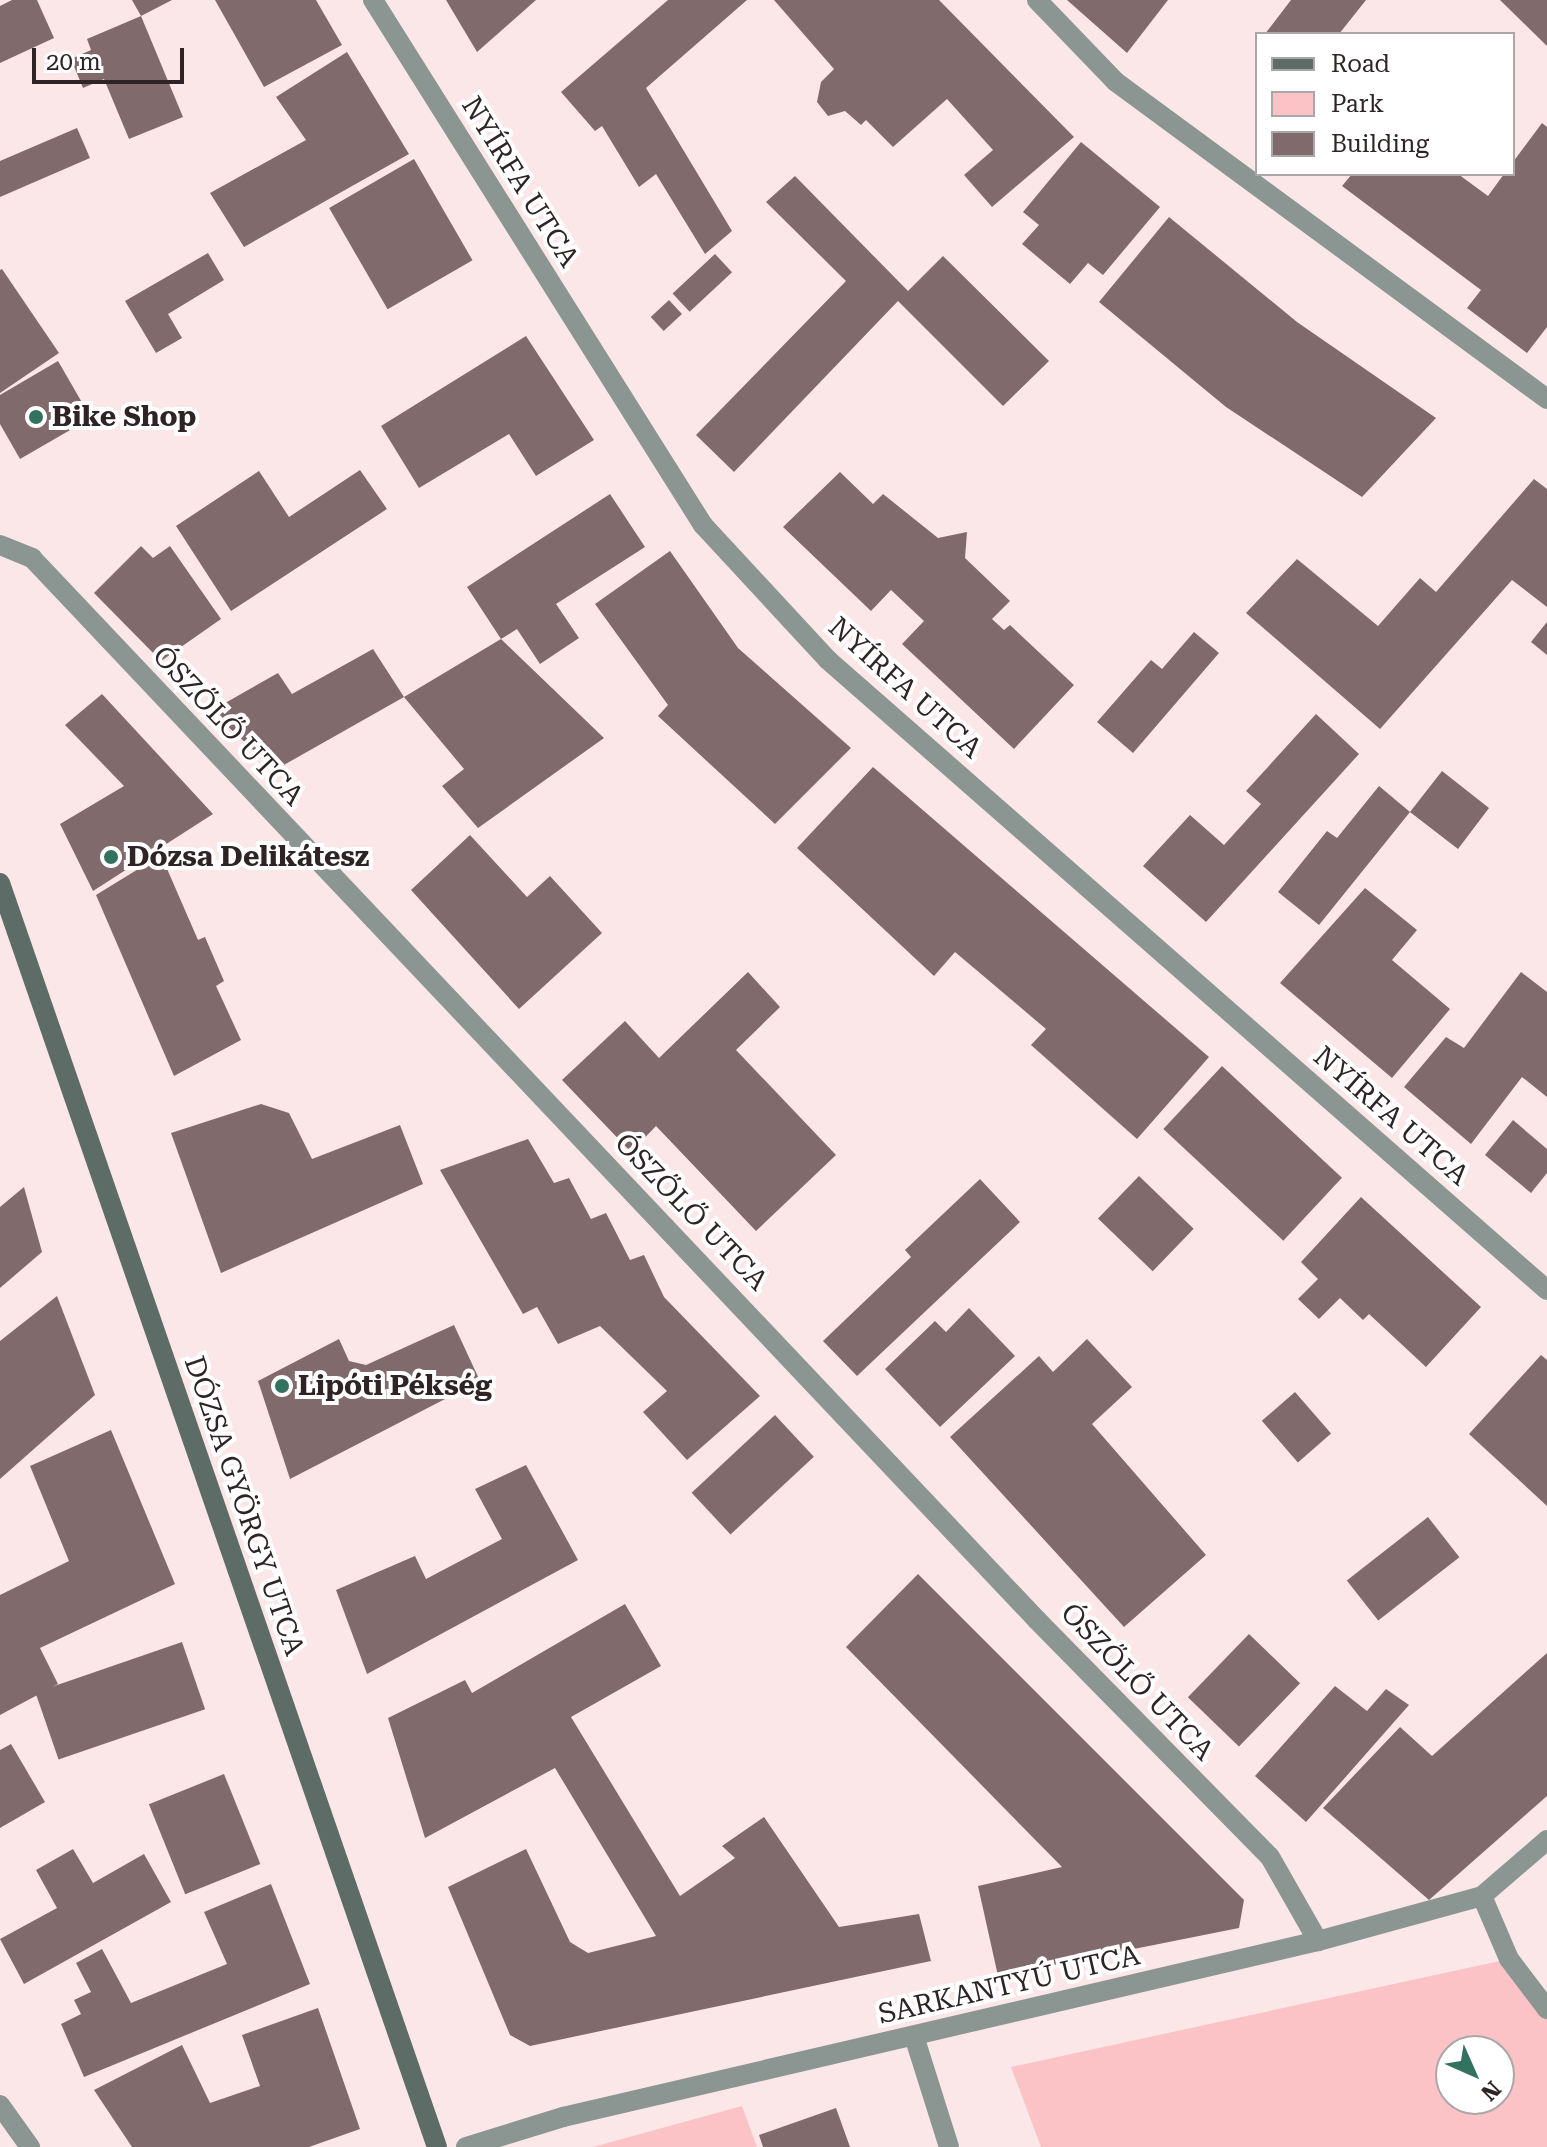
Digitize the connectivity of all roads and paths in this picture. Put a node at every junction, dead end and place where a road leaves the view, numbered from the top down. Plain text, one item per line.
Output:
1 (373, 0) edge
2 (1037, 0) edge
3 (1547, 399) edge
4 (0, 545) edge
5 (0, 883) edge
6 (1547, 1290) edge
7 (1547, 1840) edge
8 (1482, 1896) junction
9 (1318, 1941) junction
10 (1547, 2009) edge
11 (914, 2036) junction
12 (0, 2105) edge
13 (30, 2147) edge
14 (437, 2147) edge
15 (466, 2147) edge
16 (949, 2147) edge

1 - 6 street, NYÍRFA UTCA
2 - 3 street
4 - 9 street, ÓSZŐLŐ UTCA
5 - 14 street, DÓZSA GYÖRGY UTCA
7 - 8 street, SARKANTYÚ UTCA
8 - 9 street, SARKANTYÚ UTCA
8 - 10 street
9 - 11 street, SARKANTYÚ UTCA
11 - 15 street, SARKANTYÚ UTCA
11 - 16 street
12 - 13 street

